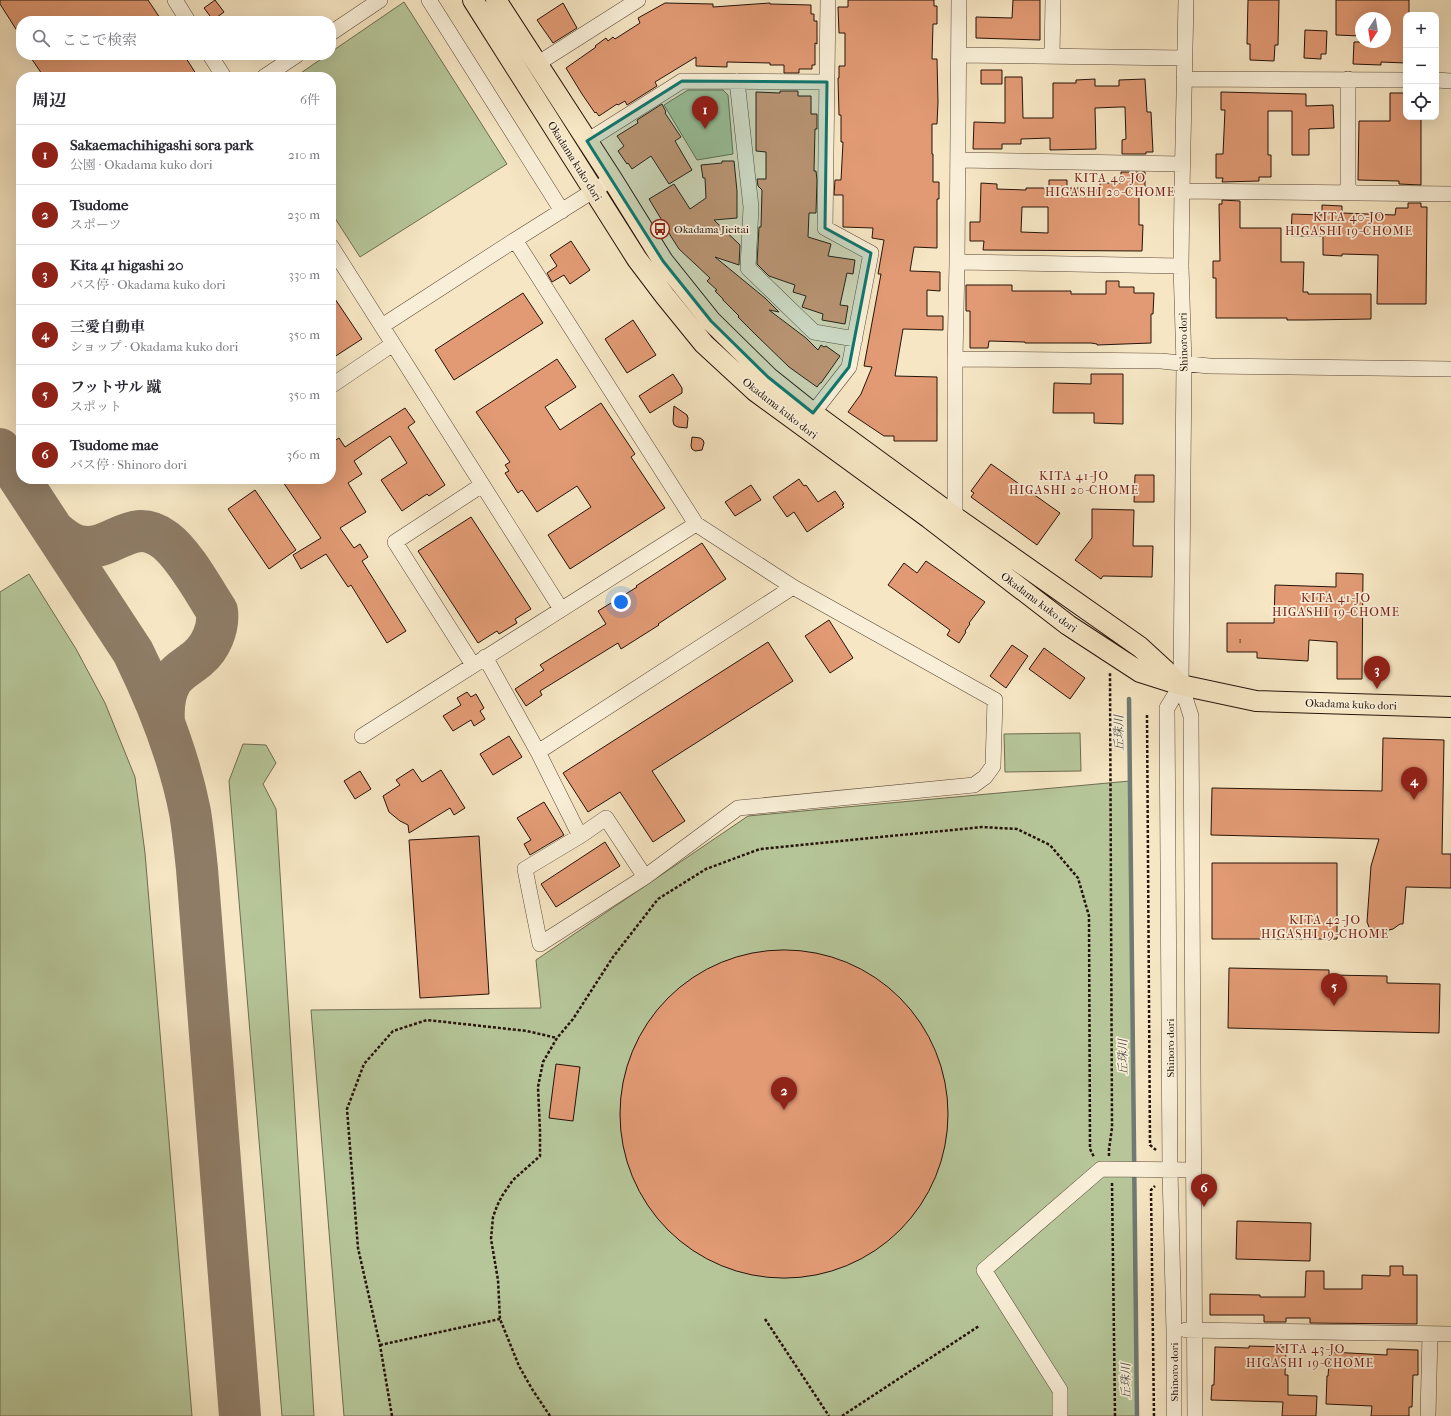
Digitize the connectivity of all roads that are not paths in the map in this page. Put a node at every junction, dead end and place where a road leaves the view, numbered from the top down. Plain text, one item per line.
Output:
1 (175, 0) edge
2 (380, 0) edge
3 (429, 0) edge
4 (473, 0) edge
5 (496, 0) edge
6 (638, 0) edge
7 (828, 0) edge
8 (959, 0) edge
9 (1053, 0) edge
10 (1186, 0) edge
11 (362, 5) edge
12 (185, 16) edge
13 (336, 28) edge
14 (959, 55) junction
15 (1052, 56) junction
16 (1184, 58) junction
17 (213, 60) edge
18 (290, 60) edge
19 (537, 64) junction
20 (221, 72) edge
21 (272, 72) edge
22 (1184, 79) junction
23 (1348, 79) junction
24 (1403, 80) edge
25 (1439, 80) edge
26 (737, 81) junction
27 (1451, 81) edge
28 (827, 82) junction
29 (587, 141) junction
30 (958, 160) junction
31 (1182, 164) junction
32 (612, 179) junction
33 (594, 190) junction
34 (1182, 191) junction
35 (1348, 192) junction
36 (1451, 194) edge
37 (562, 211) junction
38 (515, 240) junction
39 (336, 254) edge
40 (957, 262) junction
41 (1182, 266) junction
42 (382, 326) junction
43 (855, 339) junction
44 (393, 344) junction
45 (955, 359) junction
46 (1184, 364) junction
47 (1451, 369) edge
48 (336, 383) edge
49 (813, 413) junction
50 (482, 484) junction
51 (949, 523) junction
52 (696, 524) junction
53 (793, 587) junction
54 (562, 609) junction
55 (479, 661) junction
56 (1182, 685) junction
57 (1451, 707) edge
58 (362, 736) dead end
59 (538, 752) junction
60 (580, 836) junction
61 (645, 877) junction
62 (1170, 1170) junction
63 (1194, 1170) junction
64 (1195, 1330) junction
65 (1174, 1331) junction
66 (1430, 1334) junction
67 (1451, 1334) edge
68 (1060, 1416) edge
69 (1174, 1416) edge
70 (1195, 1416) edge
71 (1428, 1416) edge

1 - 12 street
2 - 11 street
3 - 37 street
4 - 33 main road, Okadama kuko dori
5 - 19 main road, Okadama kuko dori
6 - 19 street
7 - 28 street
8 - 14 street
9 - 15 street
10 - 16 street, Shinoro dori
11 - 13 street
14 - 15 street
14 - 30 street
15 - 16 street
16 - 22 street, Shinoro dori
17 - 20 street
18 - 21 street
19 - 29 main road, Okadama kuko dori
22 - 23 street
22 - 31 street, Shinoro dori
23 - 24 street
23 - 35 street
25 - 27 street
26 - 28 street
26 - 29 street
26 - 43 street
28 - 43 street
29 - 32 main road, Okadama kuko dori
30 - 31 street
30 - 40 street
31 - 34 street, Shinoro dori
32 - 33 street
32 - 49 main road, Okadama kuko dori
33 - 37 street
33 - 51 main road, Okadama kuko dori
34 - 35 street
34 - 41 street, Shinoro dori
35 - 36 street
37 - 38 street
38 - 42 street
38 - 52 street
39 - 42 street
40 - 41 street
40 - 45 street
41 - 46 street, Shinoro dori
42 - 44 street
43 - 49 street
44 - 48 street
44 - 50 street
45 - 46 street
45 - 51 street
46 - 47 street
46 - 56 street, Shinoro dori
49 - 51 main road, Okadama kuko dori
50 - 54 street
50 - 55 street
51 - 56 main road, Okadama kuko dori
52 - 53 street
52 - 54 street
53 - 59 street
53 - 61 street
54 - 55 street
55 - 58 street
55 - 59 street
56 - 57 main road, Okadama kuko dori
56 - 62 street, Shinoro dori
56 - 63 street, Shinoro dori
59 - 60 street
60 - 61 street
60 - 61 street
62 - 63 street
62 - 65 street, Shinoro dori
62 - 68 street
63 - 64 street, Shinoro dori
64 - 65 street
64 - 66 street
64 - 70 street, Shinoro dori
65 - 69 street, Shinoro dori
66 - 67 street
66 - 71 street

